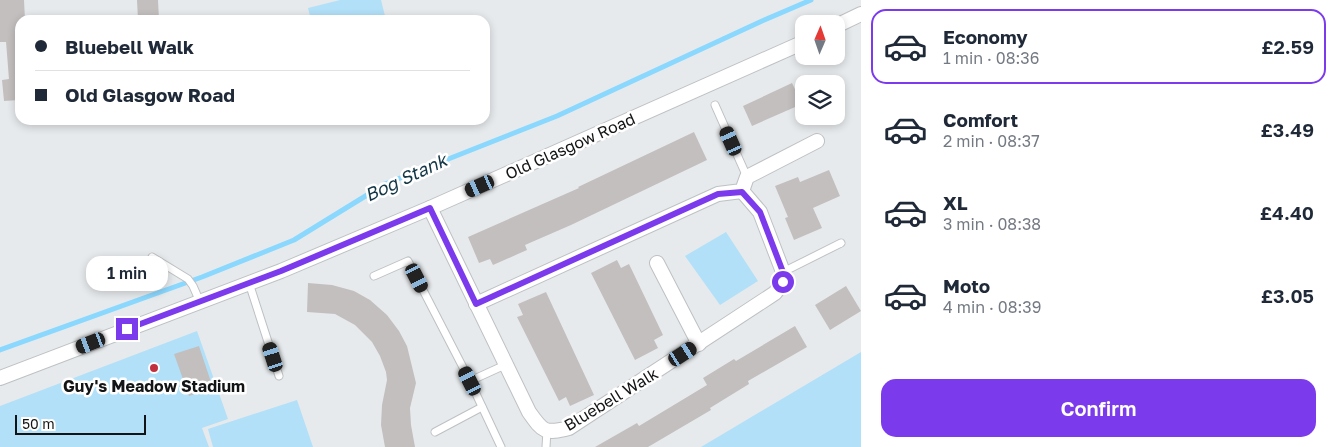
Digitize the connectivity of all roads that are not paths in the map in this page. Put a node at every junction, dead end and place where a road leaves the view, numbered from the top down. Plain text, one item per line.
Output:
1 (861, 14) edge
2 (845, 22) edge
3 (795, 46) edge
4 (714, 105) dead end
5 (817, 141) dead end
6 (747, 177) junction
7 (742, 192) junction
8 (430, 208) junction
9 (841, 243) dead end
10 (152, 257) dead end
11 (657, 263) dead end
12 (783, 272) junction
13 (374, 276) dead end
14 (249, 283) junction
15 (200, 302) junction
16 (476, 304) junction
17 (699, 344) junction
18 (505, 365) junction
19 (279, 376) dead end
20 (0, 378) edge
21 (470, 381) junction
22 (482, 408) junction
23 (547, 430) junction
24 (435, 432) dead end
25 (501, 447) edge
26 (546, 447) edge

1 - 2 street
3 - 8 street, Old Glasgow Road
4 - 6 lane
5 - 6 street
6 - 7 street
7 - 12 street
7 - 16 street
8 - 14 street, Old Glasgow Road
8 - 16 street, Bluebell Walk
9 - 12 lane
10 - 15 lane
11 - 17 street
12 - 17 street, Bluebell Walk
13 - 21 lane
14 - 15 street, Old Glasgow Road
14 - 19 lane
15 - 20 street, Old Glasgow Road
16 - 18 street, Bluebell Walk
17 - 23 street, Bluebell Walk
18 - 21 lane
18 - 23 street, Bluebell Walk
21 - 22 lane
22 - 24 lane
22 - 25 lane
23 - 26 lane

